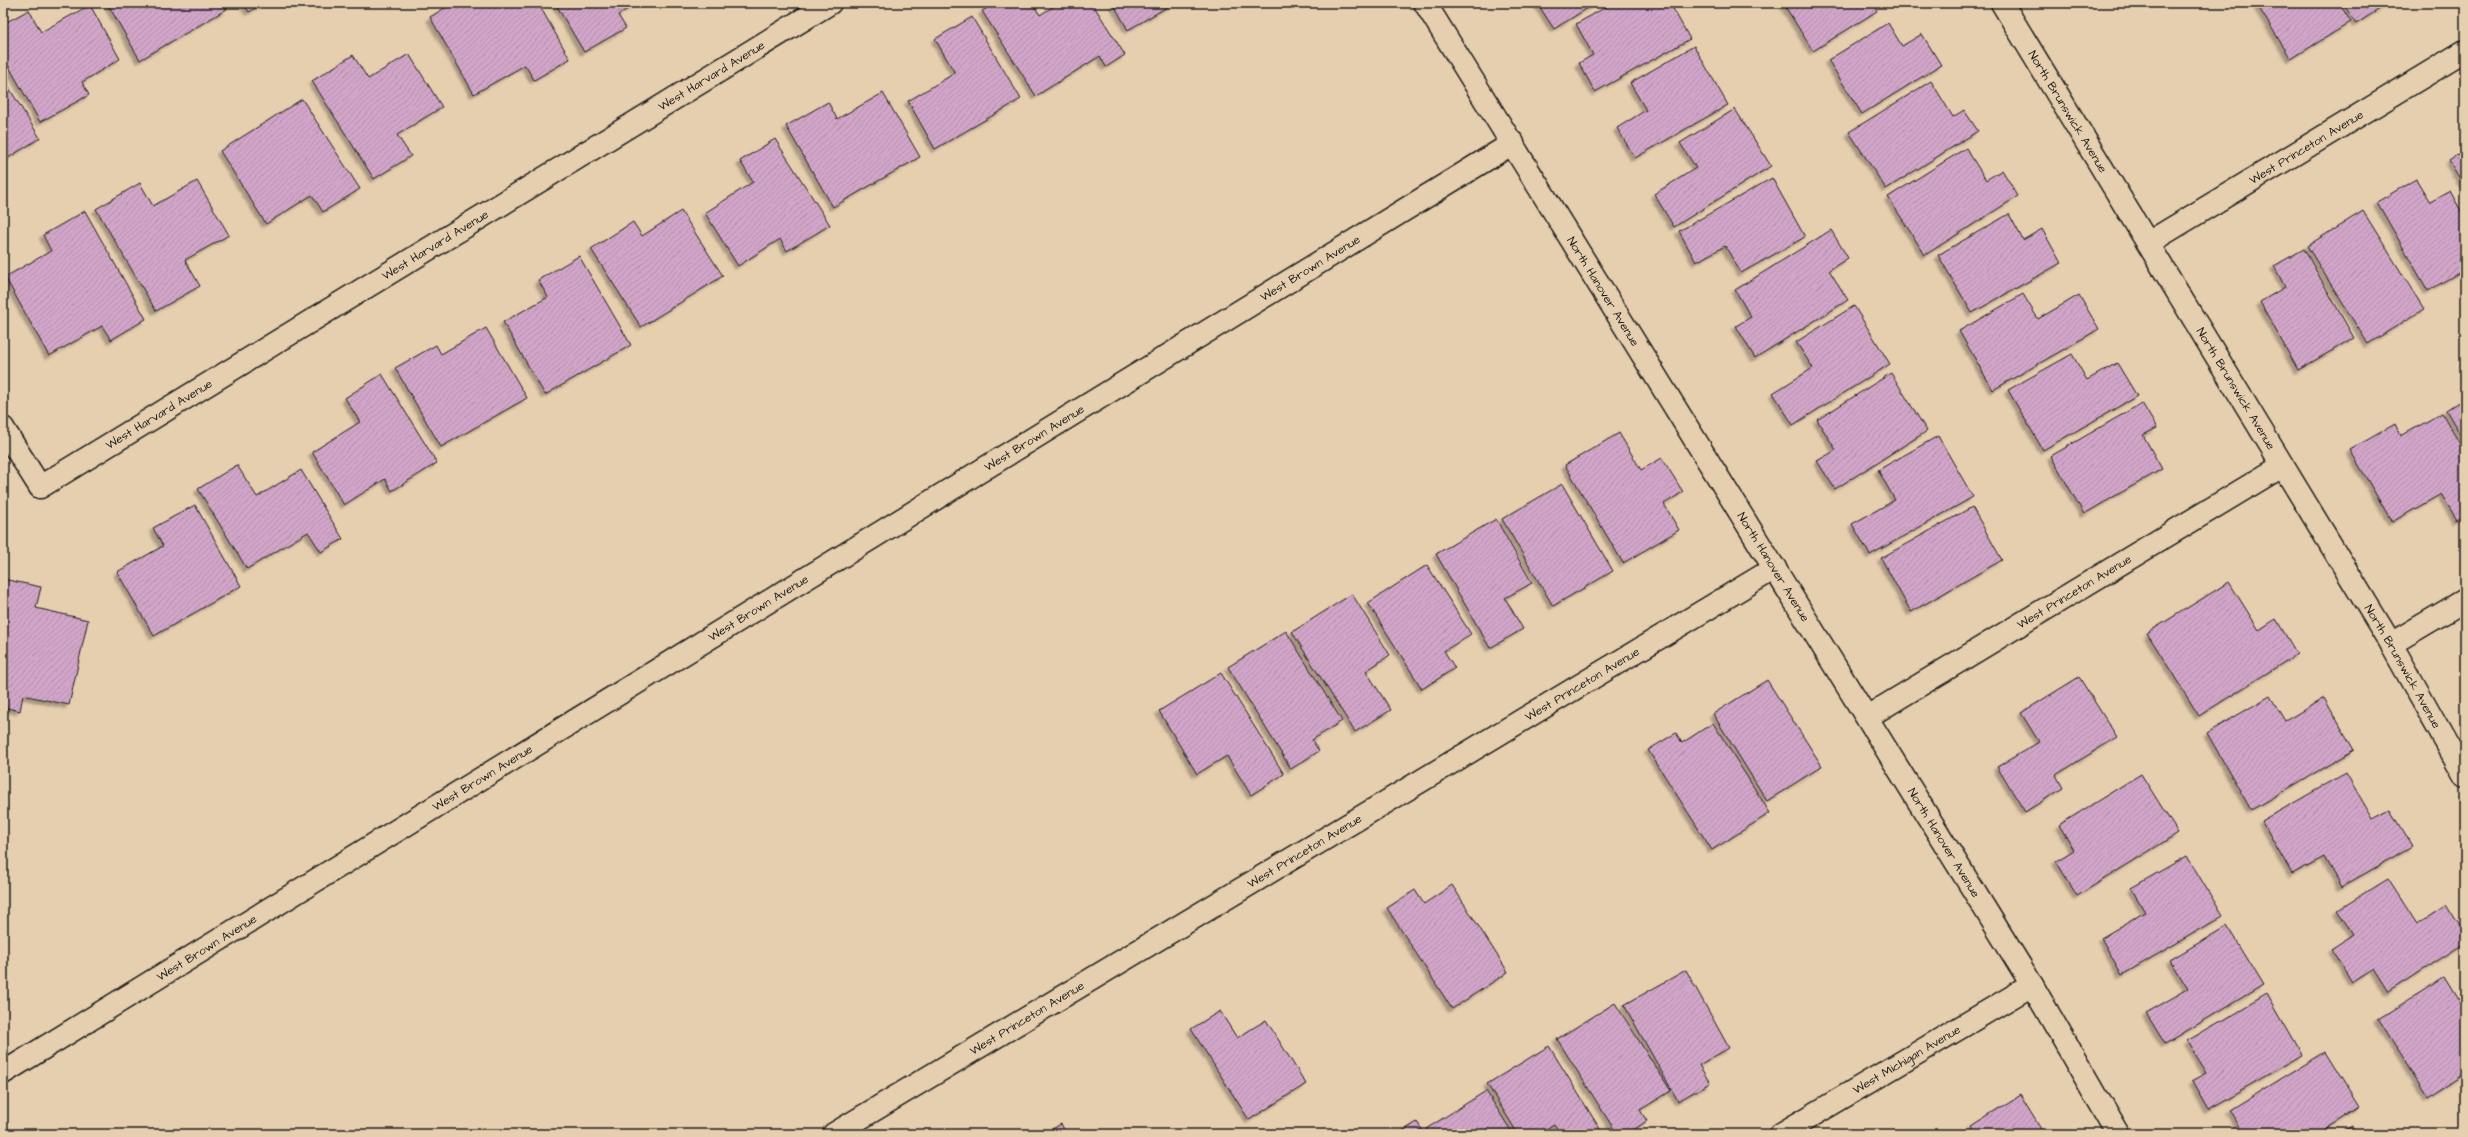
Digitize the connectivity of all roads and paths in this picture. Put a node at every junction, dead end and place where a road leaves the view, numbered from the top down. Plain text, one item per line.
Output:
1 (830, 3) edge
2 (1425, 3) edge
3 (2002, 3) edge
4 (2465, 51) edge
5 (1513, 143) junction
6 (2148, 243) junction
7 (3, 428) edge
8 (2282, 466) junction
9 (1775, 568) junction
10 (2465, 600) edge
11 (2391, 644) junction
12 (1866, 717) junction
13 (2465, 776) edge
14 (2032, 985) junction
15 (3, 1073) edge
16 (834, 1134) edge
17 (1781, 1134) edge
18 (2118, 1134) edge

1 - 7 street, West Harvard Avenue
2 - 5 street, North Hanover Avenue
3 - 6 street, North Brunswick Avenue
4 - 6 street, West Princeton Avenue
5 - 9 street, North Hanover Avenue
5 - 15 street, West Brown Avenue
6 - 8 street, North Brunswick Avenue
8 - 11 street, North Brunswick Avenue
8 - 12 street, West Princeton Avenue
9 - 12 street, North Hanover Avenue
9 - 16 street, West Princeton Avenue
10 - 11 street
11 - 13 street, North Brunswick Avenue
12 - 14 street, North Hanover Avenue
14 - 17 street, West Michigan Avenue
14 - 18 street, North Hanover Avenue

